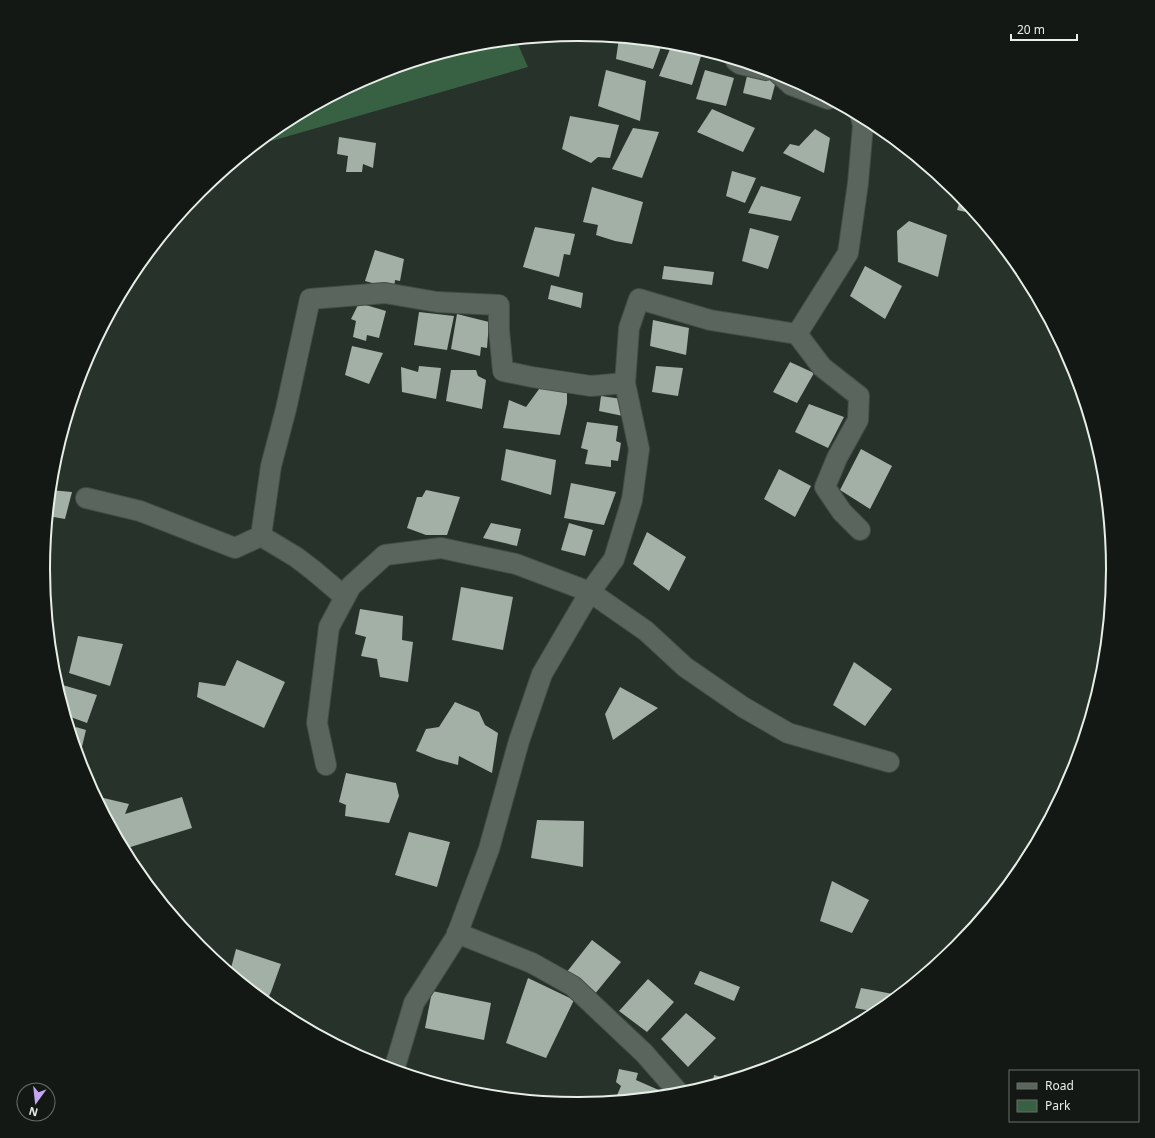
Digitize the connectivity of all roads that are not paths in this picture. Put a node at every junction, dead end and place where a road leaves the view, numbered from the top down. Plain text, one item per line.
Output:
1 (863, 125) edge
2 (797, 334) junction
3 (625, 383) junction
4 (86, 498) dead end
5 (860, 530) dead end
6 (261, 536) junction
7 (590, 592) junction
8 (345, 597) junction
9 (889, 762) dead end
10 (326, 765) dead end
11 (457, 933) junction
12 (396, 1065) edge
13 (675, 1088) edge

1 - 2 street
2 - 3 street
2 - 5 street
3 - 6 street
3 - 7 street
4 - 6 street
6 - 8 street
7 - 8 street
7 - 9 street
7 - 11 street
8 - 10 street
11 - 12 street
11 - 13 street

